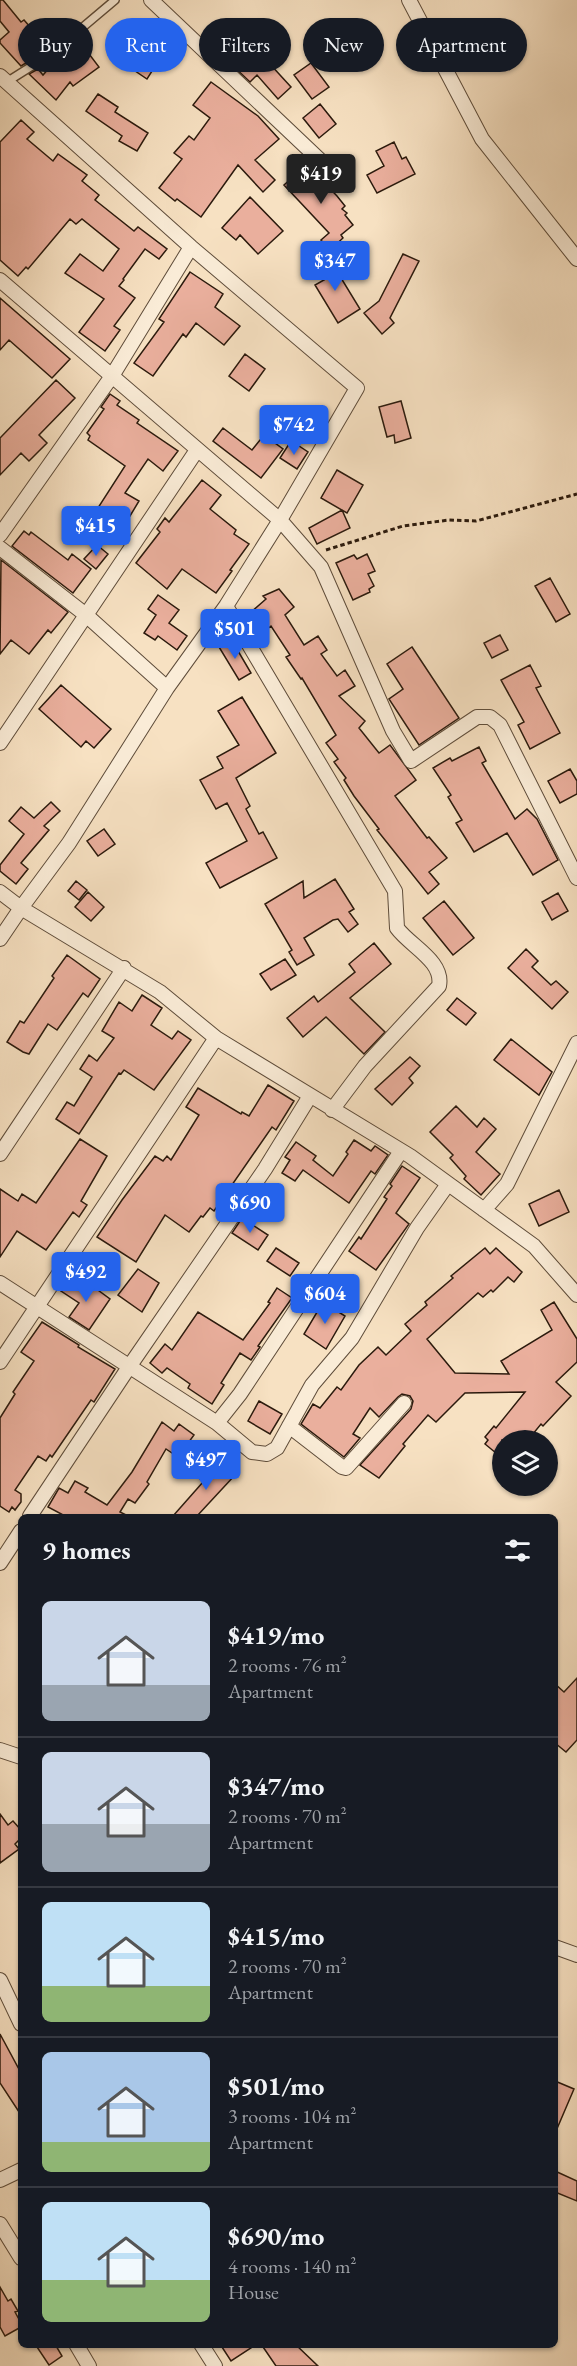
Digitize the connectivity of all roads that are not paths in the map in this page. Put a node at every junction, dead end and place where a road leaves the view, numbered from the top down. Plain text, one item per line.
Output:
1 (115, 0) edge
2 (152, 0) edge
3 (409, 0) edge
4 (2, 81) edge
5 (343, 182) dead end
6 (191, 247) junction
7 (577, 259) edge
8 (0, 280) edge
9 (112, 376) junction
10 (197, 450) junction
11 (280, 520) junction
12 (0, 535) edge
13 (0, 548) edge
14 (226, 606) junction
15 (86, 615) junction
16 (167, 688) junction
17 (0, 743) edge
18 (577, 878) edge
19 (0, 892) edge
20 (21, 908) junction
21 (0, 939) edge
22 (124, 968) junction
23 (216, 1038) junction
24 (577, 1043) edge
25 (310, 1096) junction
26 (332, 1110) junction
27 (401, 1151) junction
28 (0, 1154) edge
29 (448, 1184) junction
30 (484, 1210) junction
31 (0, 1283) edge
32 (577, 1295) edge
33 (37, 1306) junction
34 (0, 1362) edge
35 (129, 1367) junction
36 (404, 1403) dead end
37 (217, 1423) junction
38 (289, 1426) junction
39 (31, 1514) edge
40 (18, 1536) edge
41 (0, 1563) edge
42 (0, 1750) edge
43 (18, 1756) edge
44 (558, 1948) edge
45 (577, 1955) edge
46 (0, 1980) edge
47 (18, 2018) edge
48 (18, 2171) edge
49 (0, 2180) edge
50 (0, 2224) edge
51 (18, 2253) edge
52 (78, 2348) edge
53 (203, 2348) edge
54 (89, 2366) edge
55 (214, 2366) edge

1 - 4 lane
2 - 5 street
3 - 7 street
4 - 6 street
6 - 9 street
6 - 11 street
8 - 9 street
9 - 10 street
9 - 12 street
10 - 11 street
10 - 15 street
11 - 14 street
11 - 18 street
13 - 15 street
14 - 16 street
14 - 26 street
15 - 16 street
15 - 17 street
16 - 20 street
19 - 20 street
20 - 21 street
20 - 22 street
22 - 23 street
22 - 28 street
23 - 25 street
23 - 33 street
24 - 30 street
25 - 26 street
25 - 35 street
26 - 27 street
27 - 29 street
27 - 37 street
29 - 30 street
29 - 38 street
30 - 32 street
31 - 33 street
33 - 34 street
33 - 35 street
35 - 37 street
35 - 39 street
36 - 38 street
37 - 38 street
40 - 41 street
42 - 43 street
44 - 45 street
46 - 47 street
48 - 49 street
50 - 51 street
52 - 54 street
53 - 55 street

